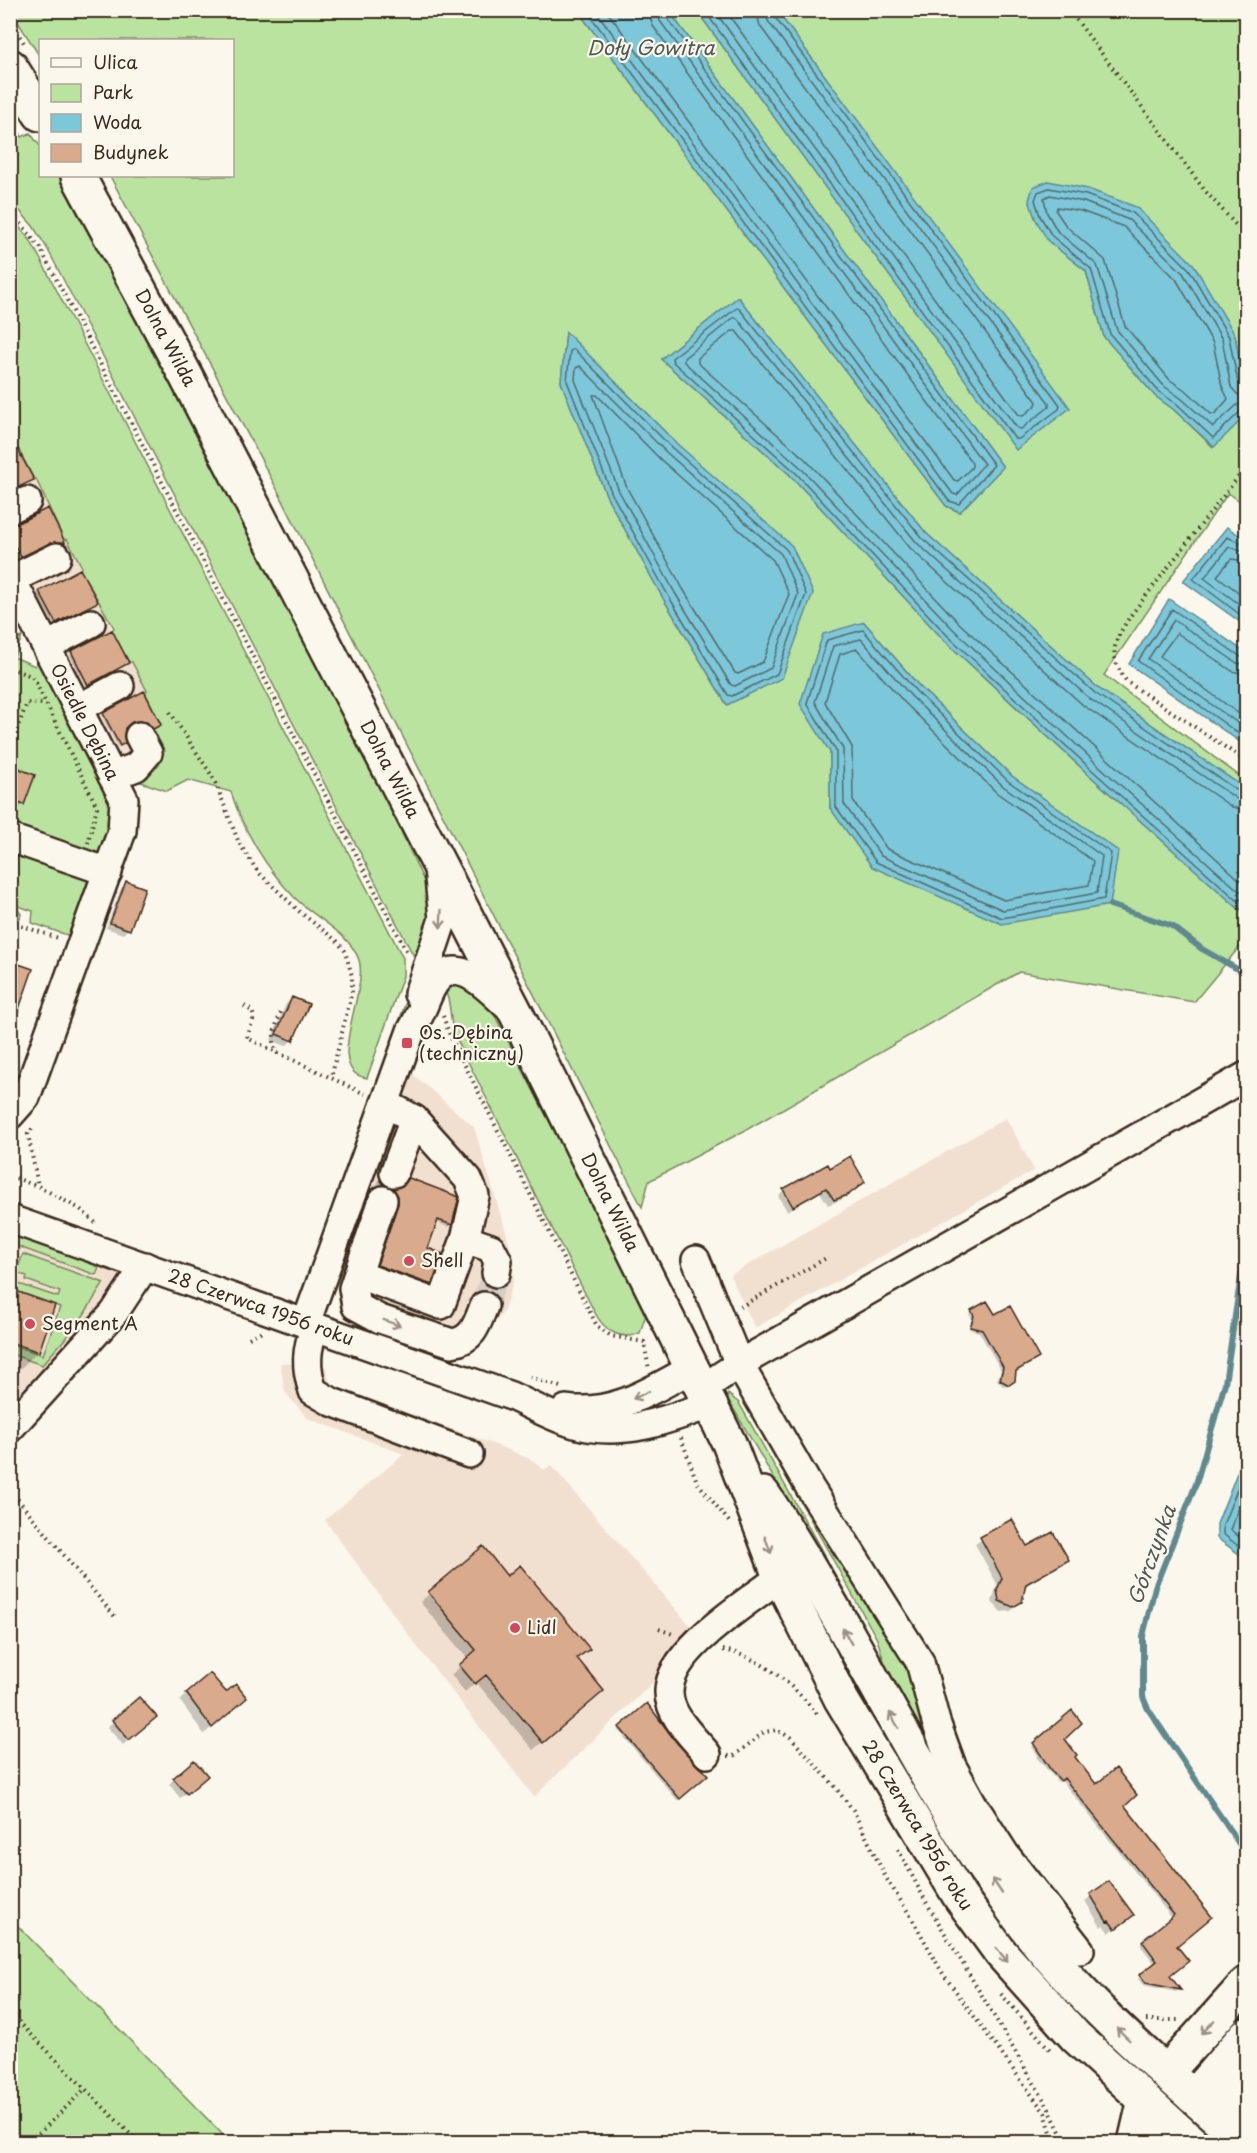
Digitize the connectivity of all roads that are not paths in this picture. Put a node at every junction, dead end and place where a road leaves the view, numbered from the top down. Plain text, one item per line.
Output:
1 (10, 66) edge
2 (39, 112) edge
3 (79, 177) edge
4 (57, 557) dead end
5 (11, 578) edge
6 (91, 623) dead end
7 (47, 646) junction
8 (120, 686) dead end
9 (79, 708) junction
10 (139, 736) dead end
11 (112, 776) junction
12 (10, 838) edge
13 (438, 861) junction
14 (108, 872) junction
15 (517, 1015) junction
16 (411, 1031) junction
17 (1246, 1076) edge
18 (385, 1103) junction
19 (414, 1119) junction
20 (21, 1122) edge
21 (394, 1173) dead end
22 (383, 1200) dead end
23 (10, 1219) edge
24 (341, 1227) junction
25 (371, 1238) junction
26 (465, 1239) junction
27 (696, 1260) dead end
28 (144, 1266) junction
29 (496, 1273) tunnel mouth
30 (356, 1282) junction
31 (484, 1306) tunnel mouth
32 (310, 1325) junction
33 (739, 1364) junction
34 (702, 1387) junction
35 (511, 1396) junction
36 (10, 1428) edge
37 (733, 1451) junction
38 (469, 1454) dead end
39 (780, 1578) junction
40 (707, 1754) road end
41 (1080, 1950) dead end
42 (1246, 1984) edge
43 (1238, 2045) edge
44 (1166, 2073) junction
45 (1142, 2100) junction
46 (1203, 2106) junction
47 (1176, 2137) edge
48 (1241, 2140) edge
49 (1132, 2142) edge

1 - 2 main road
3 - 13 main road, Dolna Wilda
4 - 5 street
5 - 7 street, Osiedle Dębina
6 - 7 street
7 - 9 street, Osiedle Dębina
8 - 9 street
9 - 11 street, Osiedle Dębina
10 - 11 street
11 - 14 street, Osiedle Dębina
12 - 14 street
13 - 15 main road, Dolna Wilda
13 -> 16 street
14 - 20 street, Osiedle Dębina
15 - 16 street
15 - 34 main road, Dolna Wilda
16 - 18 street
17 - 33 street
18 - 19 street
18 - 24 street
19 - 21 street
19 - 26 street
22 - 25 street
23 - 28 street, 28 Czerwca 1956 roku
24 - 25 street
24 - 32 street
25 - 30 street
26 - 29 street
26 - 30 street
27 - 33 street
28 - 32 street, 28 Czerwca 1956 roku
28 - 36 street
30 -> 31 street
32 - 35 street, 28 Czerwca 1956 roku
32 - 38 street
33 - 34 street
33 - 41 street
34 -> 35 street, 28 Czerwca 1956 roku
34 - 35 street, 28 Czerwca 1956 roku
34 - 37 main road, 28 Czerwca 1956 roku
37 -> 39 main road, 28 Czerwca 1956 roku
44 -> 37 main road, 28 Czerwca 1956 roku
39 - 40 street
39 -> 45 main road, 28 Czerwca 1956 roku
42 -> 44 main road
43 - 46 main road
43 - 48 main road
44 - 45 main road
44 - 46 main road, 28 Czerwca 1956 roku
45 - 47 main road, 28 Czerwca 1956 roku
45 - 49 street
46 - 47 main road
46 - 48 main road, 28 Czerwca 1956 roku

